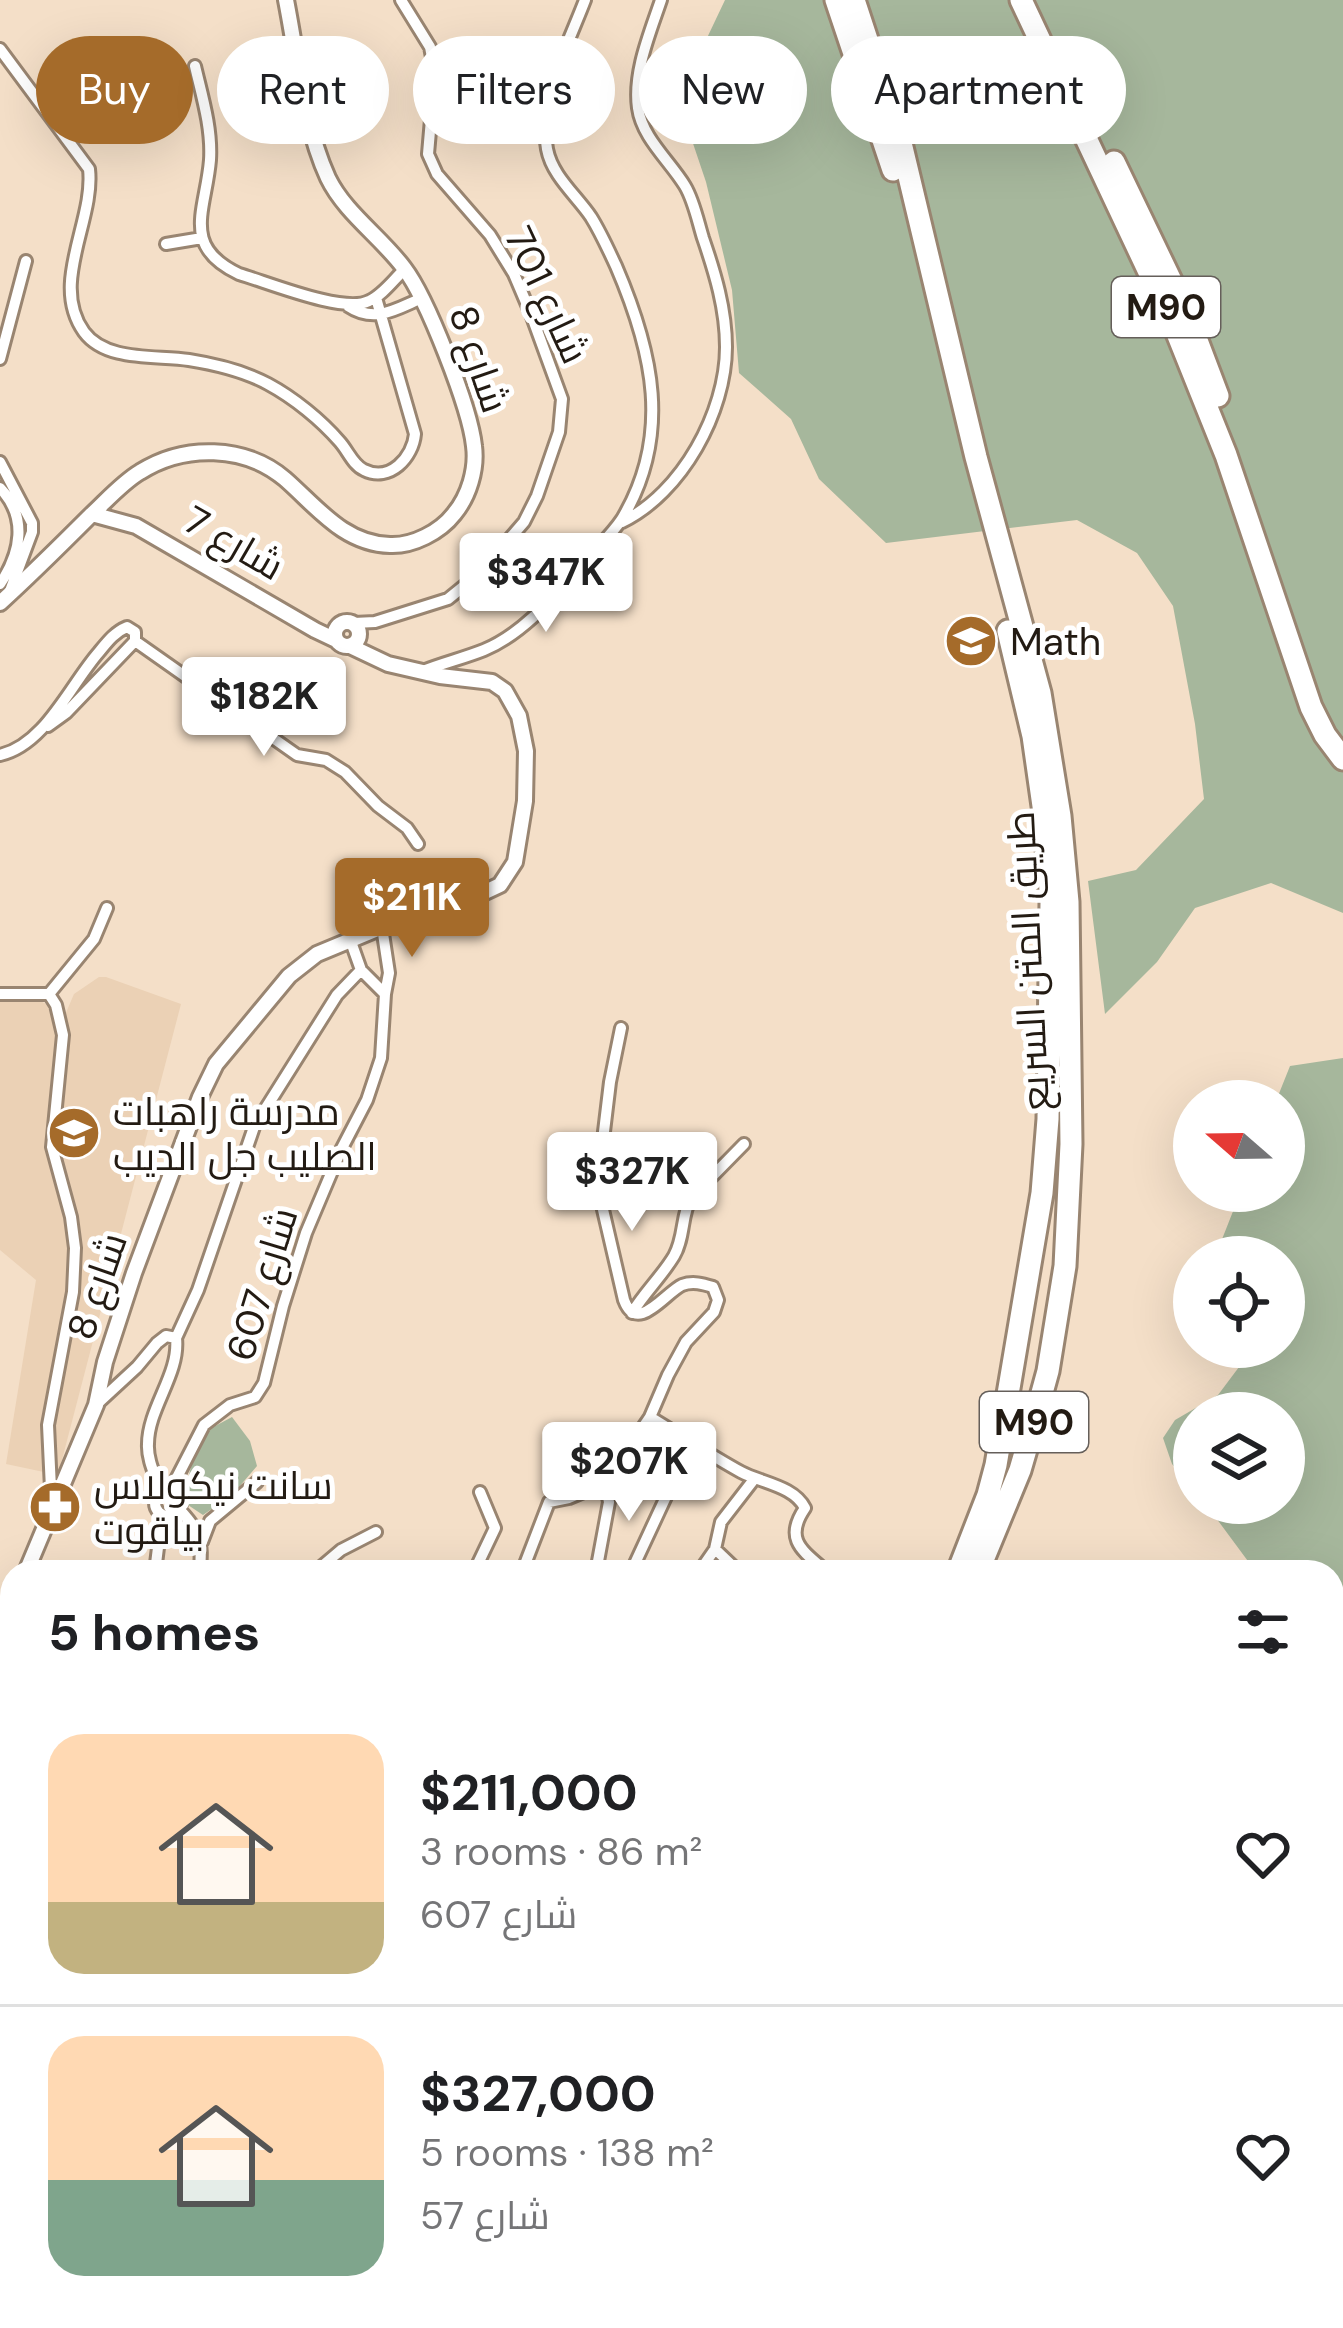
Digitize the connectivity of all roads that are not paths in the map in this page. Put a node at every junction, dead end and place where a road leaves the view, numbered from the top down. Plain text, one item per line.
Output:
1 (286, 0) edge
2 (400, 0) edge
3 (585, 0) edge
4 (661, 0) edge
5 (836, 0) edge
6 (854, 0) edge
7 (1021, 0) edge
8 (1033, 0) edge
9 (0, 49) edge
10 (195, 66) dead end
11 (202, 238) junction
12 (166, 244) dead end
13 (26, 261) dead end
14 (405, 269) junction
15 (376, 298) junction
16 (422, 298) junction
17 (345, 304) junction
18 (380, 315) junction
19 (0, 359) edge
20 (0, 462) edge
21 (0, 488) edge
22 (638, 490) junction
23 (111, 496) junction
24 (655, 500) junction
25 (92, 514) junction
26 (620, 523) junction
27 (136, 526) junction
28 (3, 594) edge
29 (1291, 624) junction
30 (350, 634) junction
31 (136, 641) junction
32 (420, 672) junction
33 (43, 728) junction
34 (1343, 736) edge
35 (0, 755) edge
36 (1343, 759) edge
37 (418, 844) dead end
38 (107, 908) dead end
39 (382, 927) junction
40 (350, 939) junction
41 (361, 970) junction
42 (0, 994) edge
43 (49, 994) junction
44 (385, 994) junction
45 (621, 1028) dead end
46 (744, 1144) dead end
47 (1032, 1263) junction
48 (1065, 1266) junction
49 (632, 1313) junction
50 (176, 1338) junction
51 (96, 1405) junction
52 (650, 1417) junction
53 (686, 1438) junction
54 (755, 1478) junction
55 (257, 1482) dead end
56 (604, 1484) junction
57 (165, 1492) junction
58 (480, 1492) dead end
59 (179, 1509) junction
60 (52, 1510) junction
61 (162, 1515) junction
62 (210, 1521) junction
63 (190, 1522) junction
64 (376, 1532) dead end
65 (202, 1542) junction
66 (715, 1549) junction
67 (31, 1560) edge
68 (156, 1560) edge
69 (201, 1560) edge
70 (329, 1560) edge
71 (480, 1560) edge
72 (527, 1560) edge
73 (598, 1560) edge
74 (637, 1560) edge
75 (708, 1560) edge
76 (727, 1560) edge
77 (812, 1560) edge
78 (962, 1560) edge
79 (983, 1560) edge

1 - 14 street, شارع 8
2 - 30 street, شارع 701
3 - 22 street
4 - 24 street
5 - 47 highway, طريق المتن السريع / M90
6 - 48 highway, طريق المتن السريع / M90
7 - 29 highway, M90
8 - 29 highway, M90
9 - 18 street
10 - 11 street
11 - 12 street
11 - 17 street
13 - 19 street
14 - 15 street
14 - 16 street, شارع 8
15 - 17 street
15 - 18 street
16 - 18 street
16 - 23 street, شارع 8
17 - 18 street
20 - 28 street
21 - 28 street
22 - 24 street
22 - 26 street
23 - 25 street, شارع 8
23 - 27 street
24 - 26 street
25 - 27 street
25 - 28 street, شارع 8
26 - 32 street
27 - 30 street, شارع 7
29 - 34 highway, M90
29 - 36 highway, M90
30 - 32 street, شارع 8
31 - 33 street
31 - 33 street
31 - 37 street
32 - 39 street, شارع 8
33 - 35 street
38 - 43 street
39 - 40 street, شارع 8
39 - 44 street, شارع 607
40 - 41 street
40 - 51 street, شارع 8
41 - 44 street
41 - 50 street
42 - 43 street
43 - 60 street
44 - 57 street, شارع 607
45 - 49 street
46 - 49 street
47 - 48 highway
47 - 78 highway, طريق المتن السريع / M90
48 - 79 highway, طريق المتن السريع / M90
49 - 52 street
50 - 51 street
50 - 57 street
51 - 60 street, شارع 8
52 - 53 street
52 - 56 street
53 - 54 street
53 - 74 street
54 - 66 street
54 - 77 street
55 - 62 street
56 - 72 street
56 - 73 street
57 - 59 street
57 - 61 street
58 - 71 street
59 - 61 street
59 - 63 street
60 - 67 street, شارع 8
61 - 68 street
62 - 63 street
62 - 65 street
63 - 65 street
64 - 70 street
65 - 69 street
66 - 75 street
66 - 76 street

